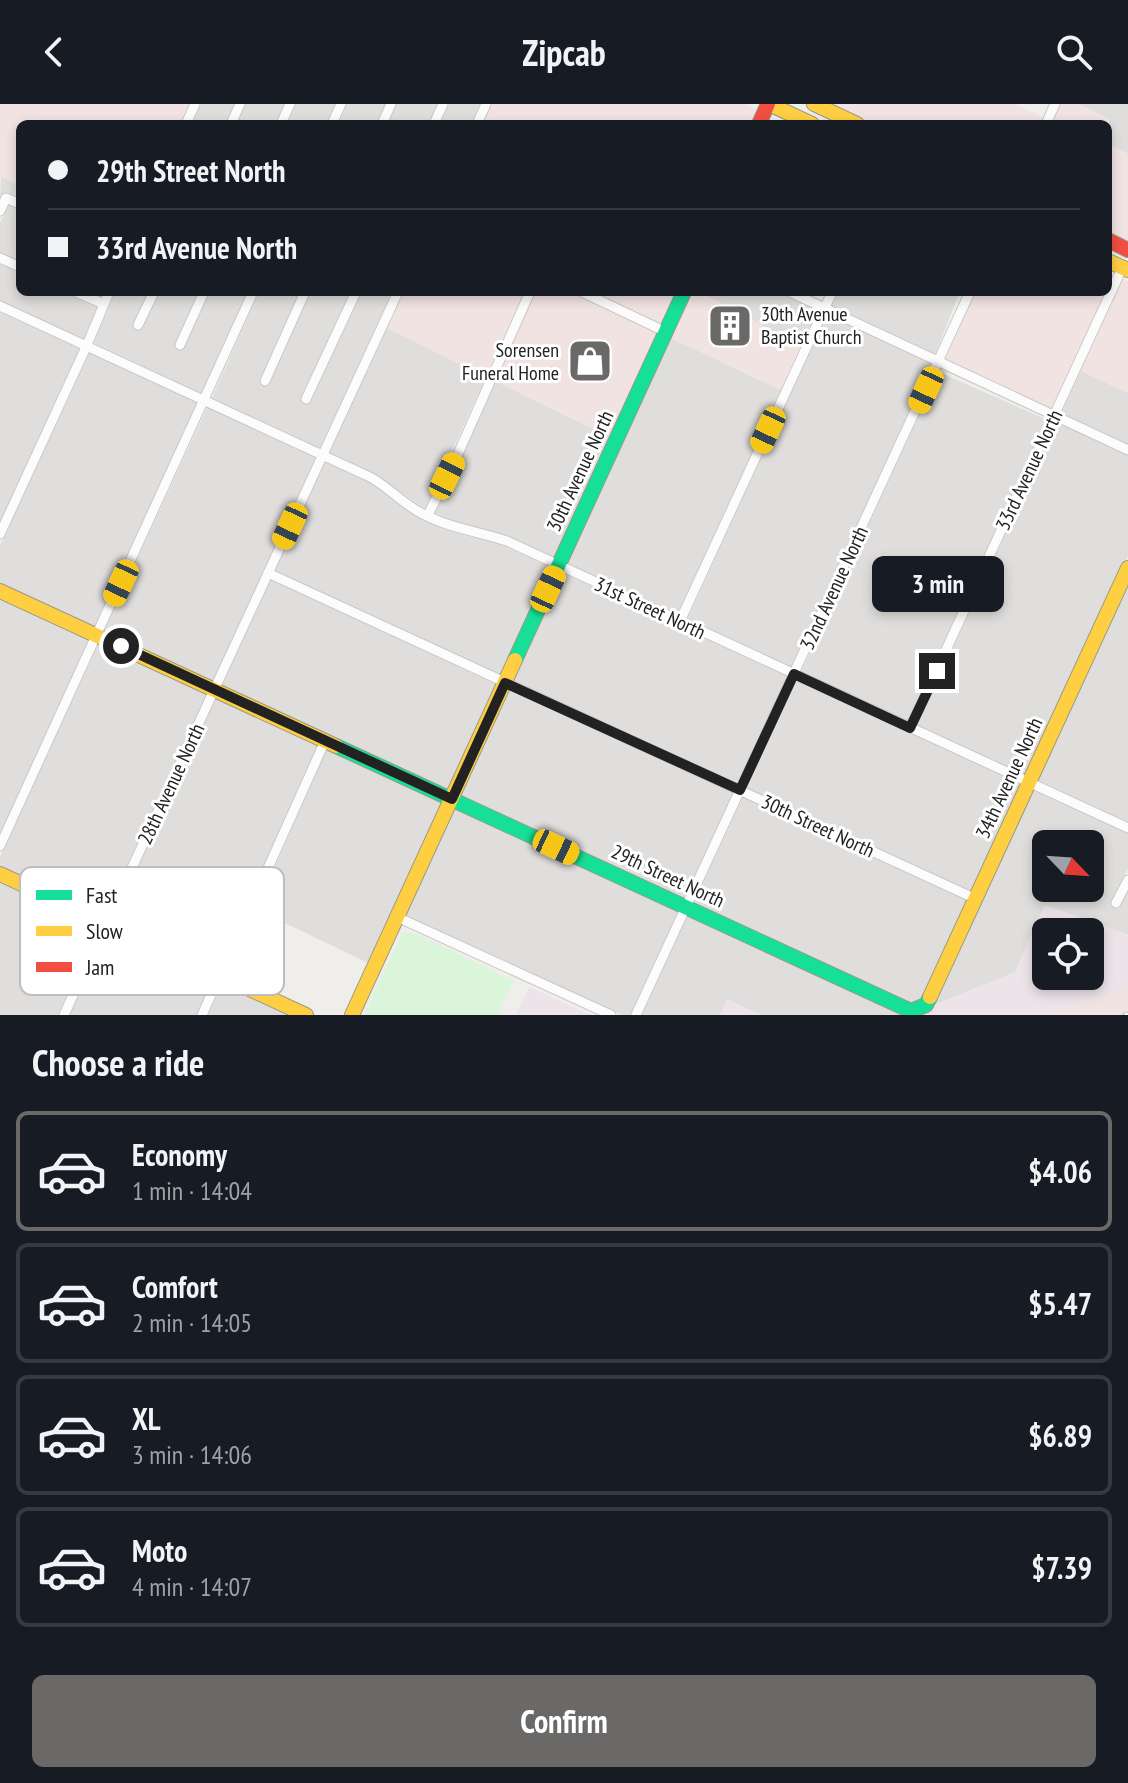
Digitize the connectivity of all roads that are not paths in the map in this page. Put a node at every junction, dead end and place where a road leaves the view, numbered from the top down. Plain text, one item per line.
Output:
1 (768, 104) edge
2 (814, 104) edge
3 (803, 120) edge
4 (848, 120) edge
5 (16, 202) edge
6 (0, 211) edge
7 (1126, 265) edge
8 (1112, 295) edge
9 (85, 296) edge
10 (107, 296) edge
11 (152, 296) edge
12 (202, 296) edge
13 (251, 296) edge
14 (303, 296) edge
15 (354, 296) edge
16 (396, 296) edge
17 (528, 296) edge
18 (590, 296) edge
19 (682, 296) edge
20 (798, 296) edge
21 (830, 296) edge
22 (968, 296) edge
23 (1111, 296) edge
24 (104, 304) junction
25 (0, 306) edge
26 (824, 308) junction
27 (138, 325) dead end
28 (666, 332) junction
29 (87, 345) junction
30 (180, 345) dead end
31 (939, 362) junction
32 (265, 381) dead end
33 (306, 399) dead end
34 (205, 400) junction
35 (1055, 416) junction
36 (1128, 450) edge
37 (322, 455) junction
38 (428, 515) junction
39 (0, 534) edge
40 (559, 566) junction
41 (1128, 568) edge
42 (268, 573) junction
43 (0, 591) edge
44 (680, 621) junction
45 (97, 635) junction
46 (794, 674) junction
47 (505, 683) junction
48 (214, 690) junction
49 (910, 728) junction
50 (325, 741) junction
51 (1029, 782) junction
52 (740, 790) junction
53 (452, 799) junction
54 (1128, 828) edge
55 (0, 846) edge
56 (132, 867) edge
57 (268, 867) edge
58 (0, 874) edge
59 (1128, 880) edge
60 (20, 883) edge
61 (976, 899) junction
62 (1116, 903) dead end
63 (687, 907) junction
64 (397, 917) junction
65 (73, 995) edge
66 (211, 995) edge
67 (263, 995) edge
68 (926, 1005) joint
69 (64, 1015) edge
70 (202, 1015) edge
71 (306, 1015) edge
72 (352, 1015) edge
73 (611, 1015) edge
74 (636, 1015) edge

1 - 3 main road
2 - 4 main road
5 - 6 street
7 - 8 street, 33rd Avenue North
9 - 24 street
10 - 24 street
11 - 27 street
12 - 30 street
13 - 34 street
14 - 32 street
15 - 33 street
16 - 37 street, 28th Avenue North
17 - 38 street
18 - 28 street
19 - 28 main road, 30th Avenue North
20 - 26 street
21 - 26 street
22 - 31 street, 32nd Avenue North
23 - 35 street, 33rd Avenue North
24 - 29 street
25 - 29 street, 31st Street North
26 - 31 street
26 - 44 street
28 - 40 main road, 30th Avenue North
29 - 34 street, 31st Street North
29 - 39 street
31 - 35 street
31 - 46 street, 32nd Avenue North
34 - 37 street, 31st Street North
34 - 45 street
35 - 36 street
35 - 49 street, 33rd Avenue North
37 - 38 street, 31st Street North
37 - 42 street, 28th Avenue North
38 - 40 street, 31st Street North
40 - 44 street, 31st Street North
40 - 47 main road, 30th Avenue North
41 - 51 main road, 34th Avenue North
42 - 47 street, 30th Street North
42 - 48 street, 28th Avenue North
43 - 45 main road, 29th Street North
44 - 46 street, 31st Street North
45 - 48 main road, 29th Street North
45 - 55 street
46 - 49 street, 31st Street North
46 - 52 street, 32nd Avenue North
47 - 52 street, 30th Street North
47 - 53 main road, 30th Avenue North
48 - 50 main road, 29th Street North
48 - 56 street, 28th Avenue North
49 - 51 street, 31st Street North
50 - 53 main road, 29th Street North
50 - 57 street
51 - 54 street, 31st Street North
51 - 61 main road, 34th Avenue North
52 - 61 street, 30th Street North
52 - 63 street, 32nd Avenue North
53 - 63 main road, 29th Street North
53 - 64 main road, 30th Avenue North
58 - 60 main road
59 - 62 street
61 - 68 main road, 34th Avenue North
63 - 68 main road, 29th Street North
63 - 74 street, 32nd Avenue North
64 - 72 main road, 30th Avenue North
64 - 73 street
65 - 69 street, 28th Avenue North
66 - 70 street
67 - 71 main road

